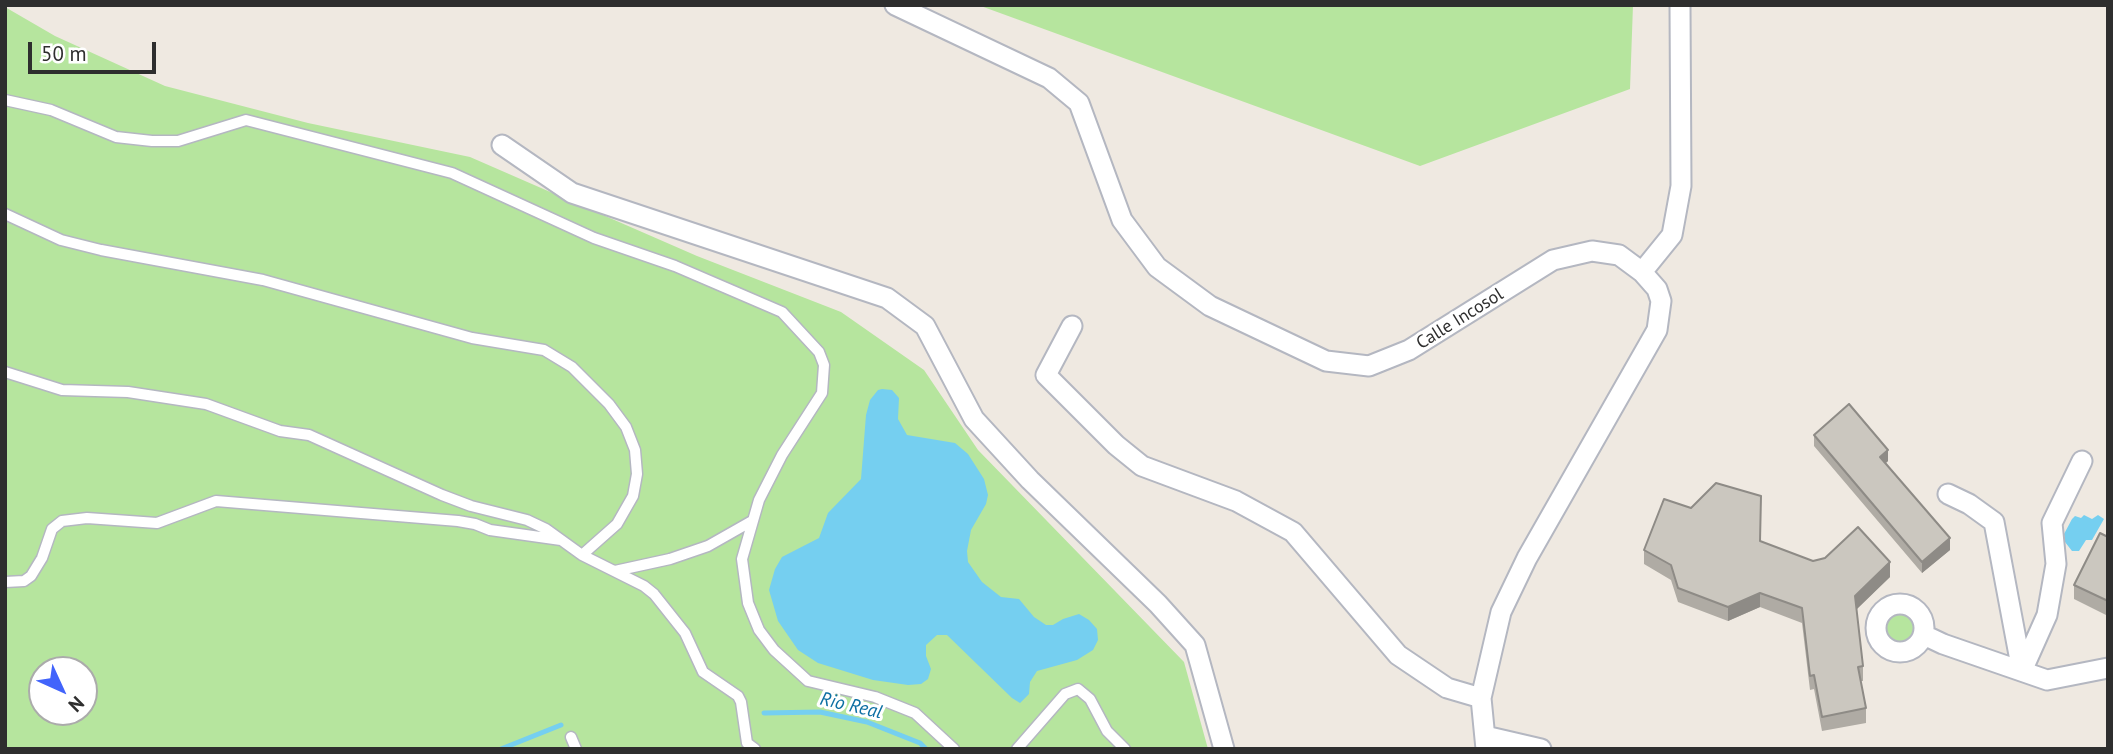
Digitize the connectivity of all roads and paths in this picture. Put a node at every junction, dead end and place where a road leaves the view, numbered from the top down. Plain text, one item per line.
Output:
1 (895, 5) edge
2 (1680, 5) edge
3 (5, 100) edge
4 (502, 145) dead end
5 (5, 214) edge
6 (1642, 272) junction
7 (1072, 326) dead end
8 (5, 372) edge
9 (2082, 461) dead end
10 (1948, 494) dead end
11 (752, 521) junction
12 (561, 540) junction
13 (582, 555) junction
14 (615, 571) junction
15 (5, 582) edge
16 (1924, 635) dead end
17 (2108, 668) edge
18 (2022, 671) junction
19 (1481, 698) junction
20 (571, 737) dead end
21 (1485, 743) edge
22 (576, 749) edge
23 (754, 749) edge
24 (954, 749) edge
25 (1017, 749) edge
26 (1125, 749) edge
27 (1224, 749) edge
28 (1541, 749) edge

1 - 6 street, Calle Incosol
2 - 6 street
3 - 11 lane
4 - 27 street
5 - 13 lane
6 - 19 street, Calle Incosol
7 - 19 street
8 - 12 lane
9 - 18 street
10 - 18 street
11 - 14 lane
11 - 24 lane
12 - 13 lane
12 - 15 lane
13 - 14 lane
14 - 23 lane
16 - 18 street
17 - 18 street
19 - 21 street, Calle Incosol
20 - 22 lane
21 - 28 street
25 - 26 lane

